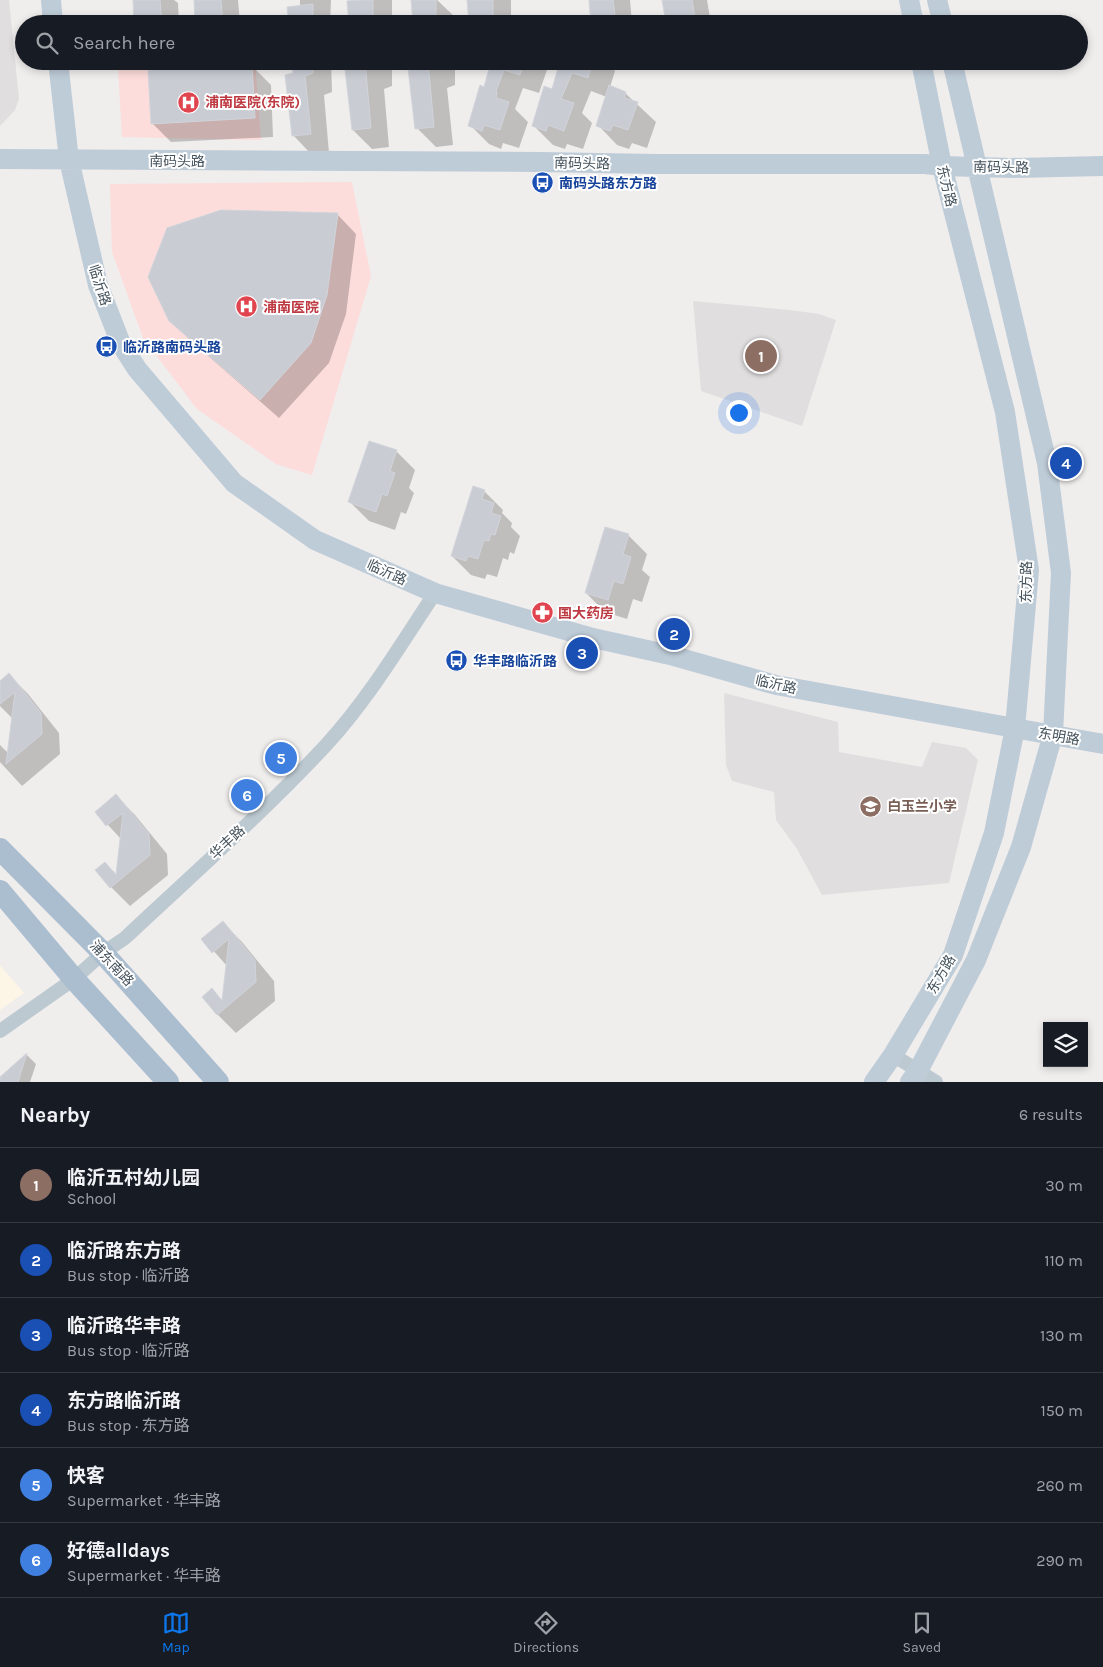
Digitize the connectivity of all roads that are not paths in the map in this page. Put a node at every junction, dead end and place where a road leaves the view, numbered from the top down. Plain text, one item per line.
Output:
1 (50, 0) edge
2 (909, 0) edge
3 (937, 0) edge
4 (52, 15) edge
5 (912, 15) edge
6 (941, 15) edge
7 (59, 70) edge
8 (923, 70) edge
9 (954, 70) edge
10 (0, 159) edge
11 (69, 160) junction
12 (942, 166) junction
13 (977, 166) junction
14 (1103, 166) edge
15 (435, 593) junction
16 (1015, 728) junction
17 (1053, 734) junction
18 (1103, 744) edge
19 (0, 849) edge
20 (0, 892) edge
21 (103, 952) junction
22 (74, 979) junction
23 (0, 1031) edge
24 (893, 1055) junction
25 (914, 1077) edge
26 (168, 1082) edge
27 (218, 1082) edge
28 (874, 1082) edge
29 (936, 1082) edge

1 - 4 street
2 - 5 street
3 - 6 street
7 - 11 street, 临沂路
8 - 12 street, 东方路
9 - 13 street, 东方路
10 - 11 street, 南码头路
11 - 12 street, 南码头路
11 - 15 street, 临沂路
12 - 13 street, 南码头路
12 - 16 street, 东方路
13 - 14 street, 南码头路
13 - 17 street, 东方路
15 - 16 street, 临沂路
15 - 21 street, 华丰路
16 - 17 street, 东明路
16 - 24 street, 东方路
17 - 18 street, 东明路
17 - 25 street, 东方路
19 - 21 main road, 浦东南路
20 - 22 main road
21 - 22 street, 华丰路
21 - 27 main road, 浦东南路
22 - 23 street, 华丰路
22 - 26 main road
24 - 25 street
24 - 28 street, 东方路
25 - 29 street

